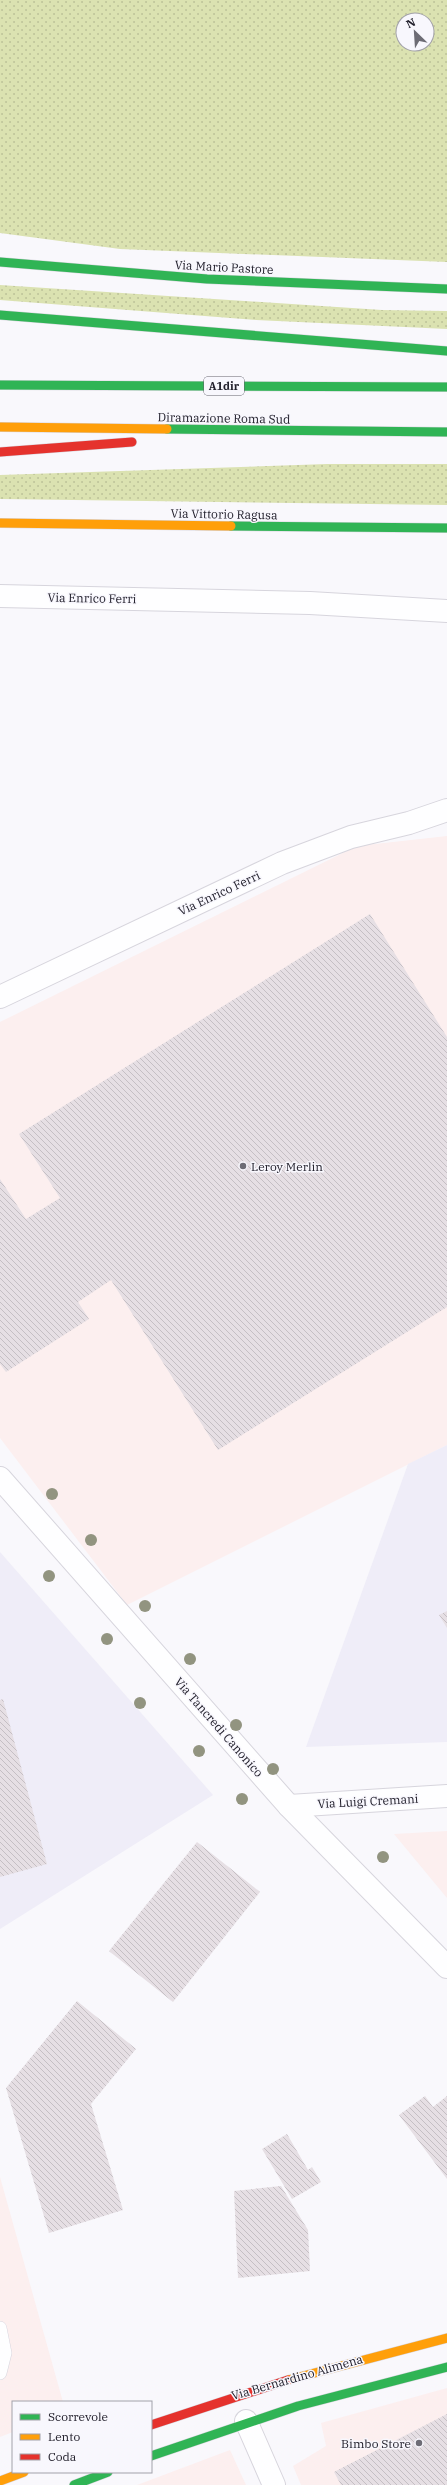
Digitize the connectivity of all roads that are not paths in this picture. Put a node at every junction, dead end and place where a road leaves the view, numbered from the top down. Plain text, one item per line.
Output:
1 (0, 262) edge
2 (447, 289) edge
3 (0, 315) edge
4 (447, 351) edge
5 (0, 385) edge
6 (447, 387) edge
7 (0, 427) edge
8 (279, 431) junction
9 (447, 432) edge
10 (175, 439) dead end
11 (143, 441) dead end
12 (0, 452) edge
13 (0, 523) edge
14 (447, 528) edge
15 (0, 596) edge
16 (447, 611) edge
17 (447, 810) edge
18 (0, 997) edge
19 (0, 1478) edge
20 (447, 1796) edge
21 (289, 1806) junction
22 (447, 1967) edge
23 (0, 2328) edge
24 (447, 2338) edge
25 (447, 2367) edge
26 (0, 2373) edge
27 (246, 2421) junction
28 (152, 2425) edge
29 (152, 2456) edge
30 (21, 2473) edge
31 (105, 2473) edge
32 (0, 2481) edge
33 (74, 2485) edge
34 (274, 2485) edge

1 - 2 main road, Via Mario Pastore
3 - 4 main road
5 - 6 main road, A1dir
7 - 8 main road, Diramazione Roma Sud
8 - 9 main road, Diramazione Roma Sud
8 - 10 main road
11 - 12 main road
13 - 14 main road, Via Vittorio Ragusa
15 - 16 street, Via Enrico Ferri
17 - 18 street, Via Enrico Ferri
19 - 21 street, Via Tancredi Canonico
20 - 21 street, Via Luigi Cremani
21 - 22 street, Via Tancredi Canonico
23 - 26 lane
24 - 28 main road, Via Bernardino Alimena
25 - 27 main road
27 - 29 main road
27 - 34 street
30 - 32 main road
31 - 33 main road

